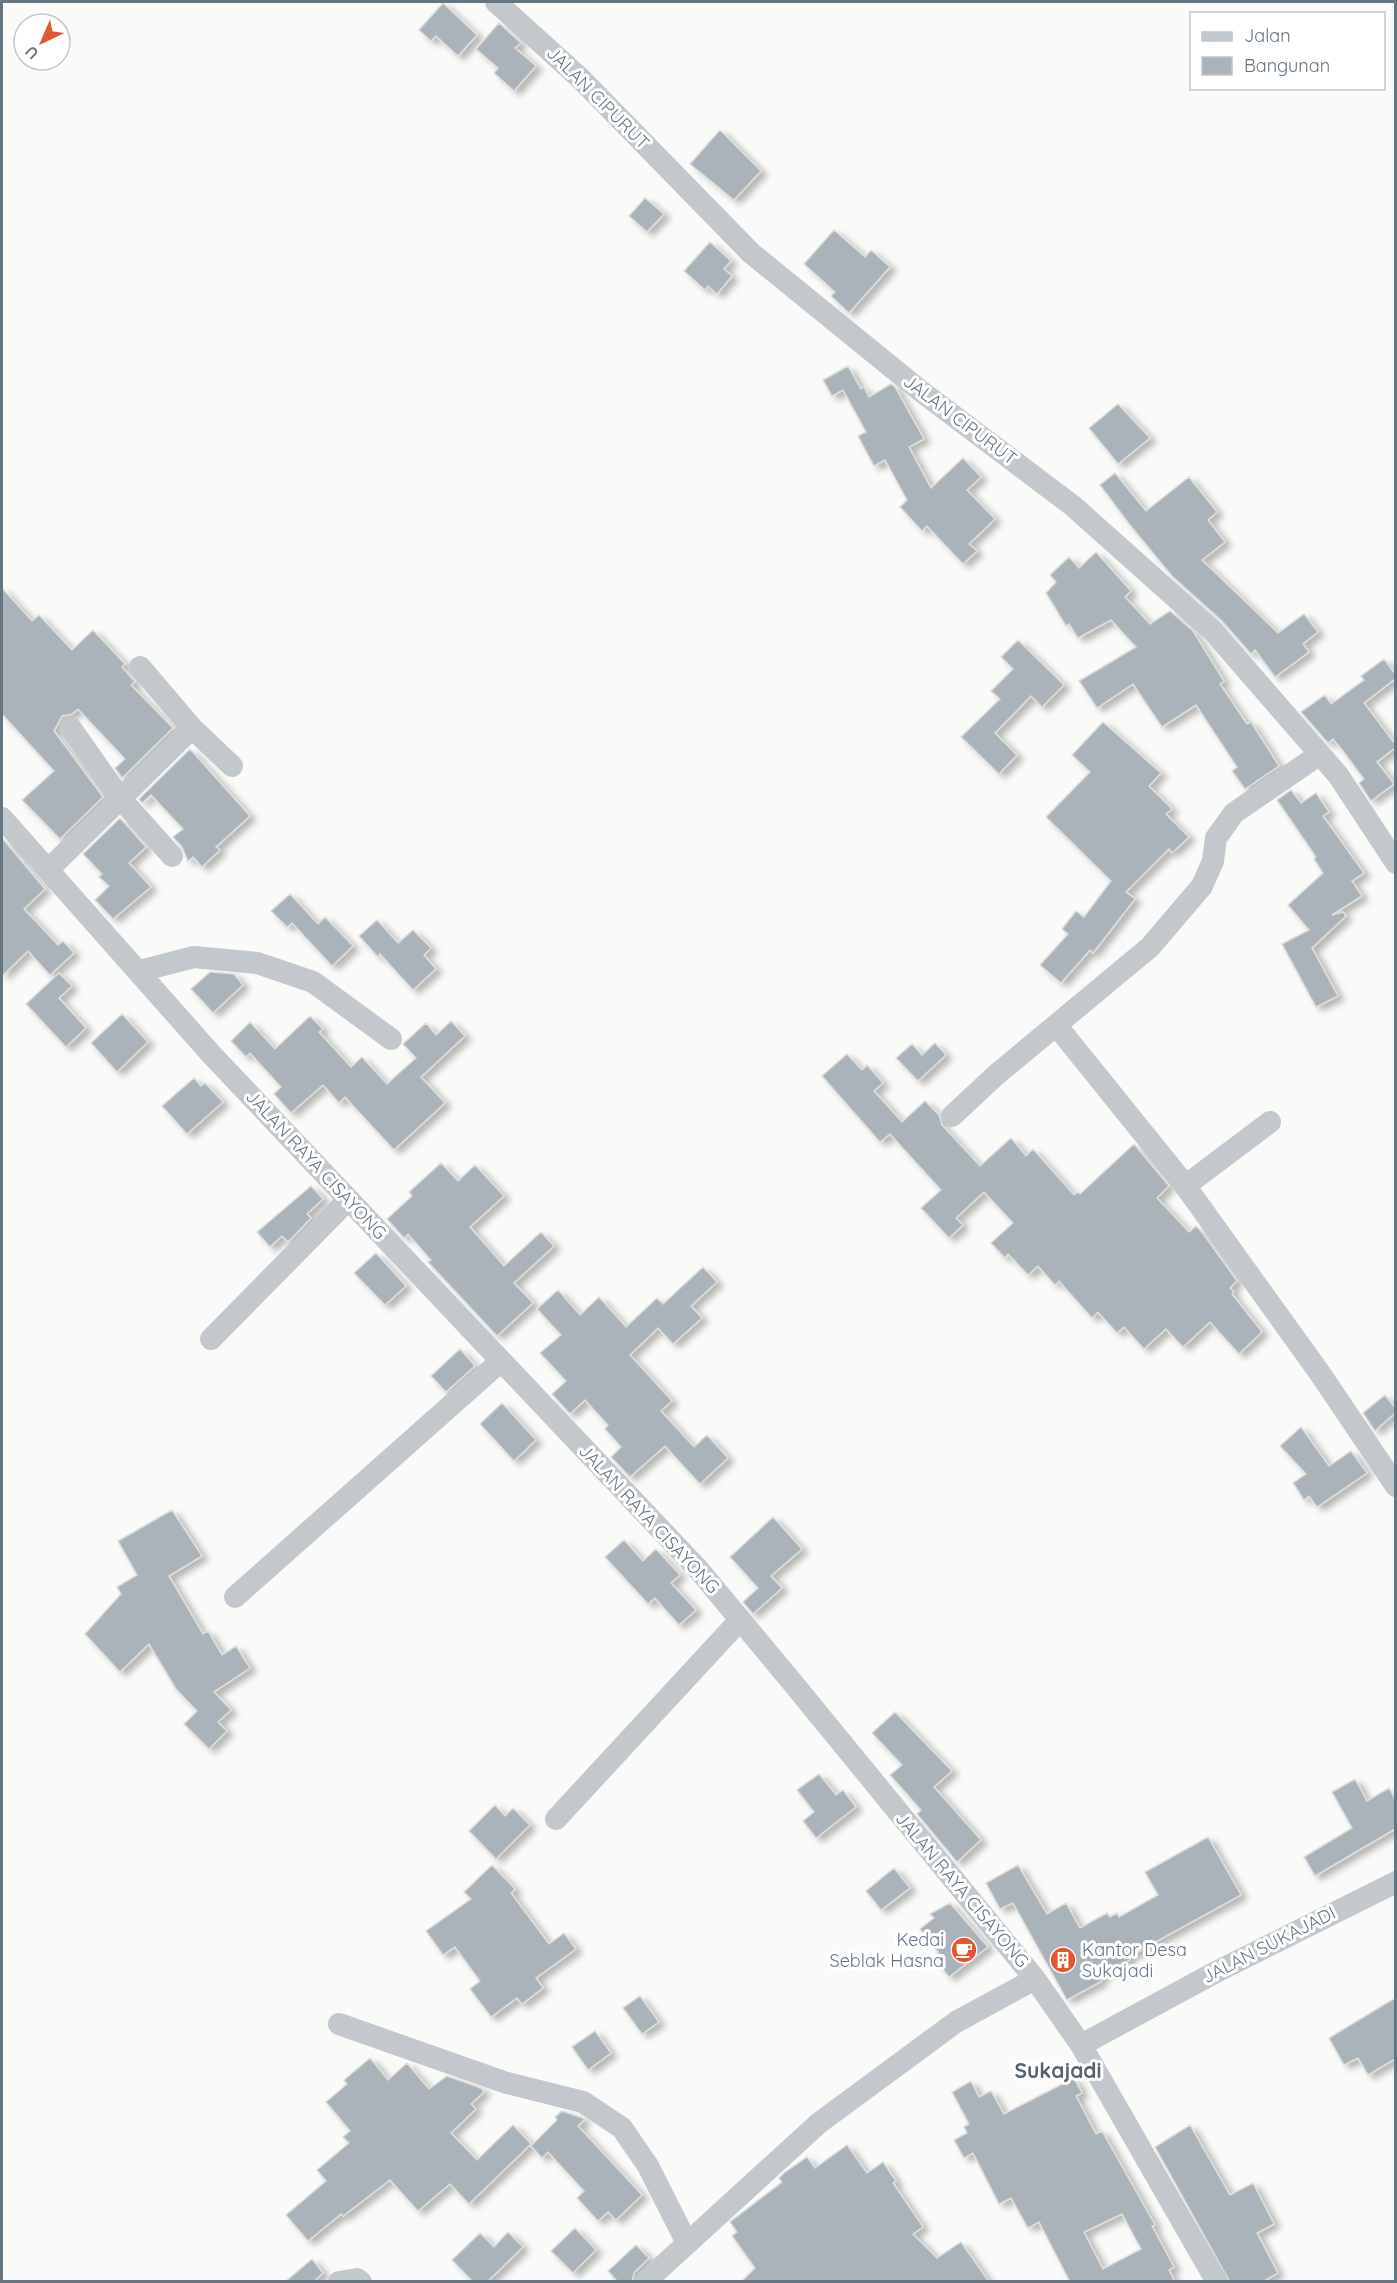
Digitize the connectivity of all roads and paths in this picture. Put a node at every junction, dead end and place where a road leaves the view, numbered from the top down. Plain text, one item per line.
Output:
1 (496, 2) edge
2 (140, 667) dead end
3 (70, 727) dead end
4 (192, 728) junction
5 (1320, 754) junction
6 (232, 766) dead end
7 (120, 798) junction
8 (2, 818) edge
9 (1392, 849) edge
10 (171, 856) dead end
11 (49, 869) junction
12 (140, 971) junction
13 (1056, 1025) junction
14 (391, 1039) dead end
15 (951, 1116) dead end
16 (1270, 1122) dead end
17 (1185, 1186) junction
18 (348, 1200) junction
19 (211, 1339) dead end
20 (501, 1361) junction
21 (1395, 1486) edge
22 (235, 1598) dead end
23 (740, 1620) junction
24 (556, 1820) dead end
25 (1395, 1882) edge
26 (1035, 1978) junction
27 (339, 2024) dead end
28 (1081, 2045) junction
29 (687, 2243) junction
30 (339, 2282) edge
31 (361, 2282) edge
32 (645, 2282) edge
33 (1217, 2282) edge

1 - 5 street, JALAN CIPURUT
2 - 4 street
3 - 7 street
4 - 6 street
4 - 7 street
5 - 9 street, JALAN CIPURUT
5 - 13 street
7 - 10 street
7 - 11 street
8 - 11 street, JALAN RAYA CISAYONG
11 - 12 street, JALAN RAYA CISAYONG
12 - 14 street
12 - 18 street, JALAN RAYA CISAYONG
13 - 15 street
13 - 17 street
16 - 17 street
17 - 21 street
18 - 19 street
18 - 20 street, JALAN RAYA CISAYONG
20 - 22 street
20 - 23 street, JALAN RAYA CISAYONG
23 - 24 street
23 - 26 street, JALAN RAYA CISAYONG
25 - 28 street, JALAN SUKAJADI
26 - 28 street, JALAN RAYA CISAYONG
26 - 29 street
27 - 29 street
28 - 33 street, JALAN RAYA CISAYONG
29 - 32 street
30 - 31 street

